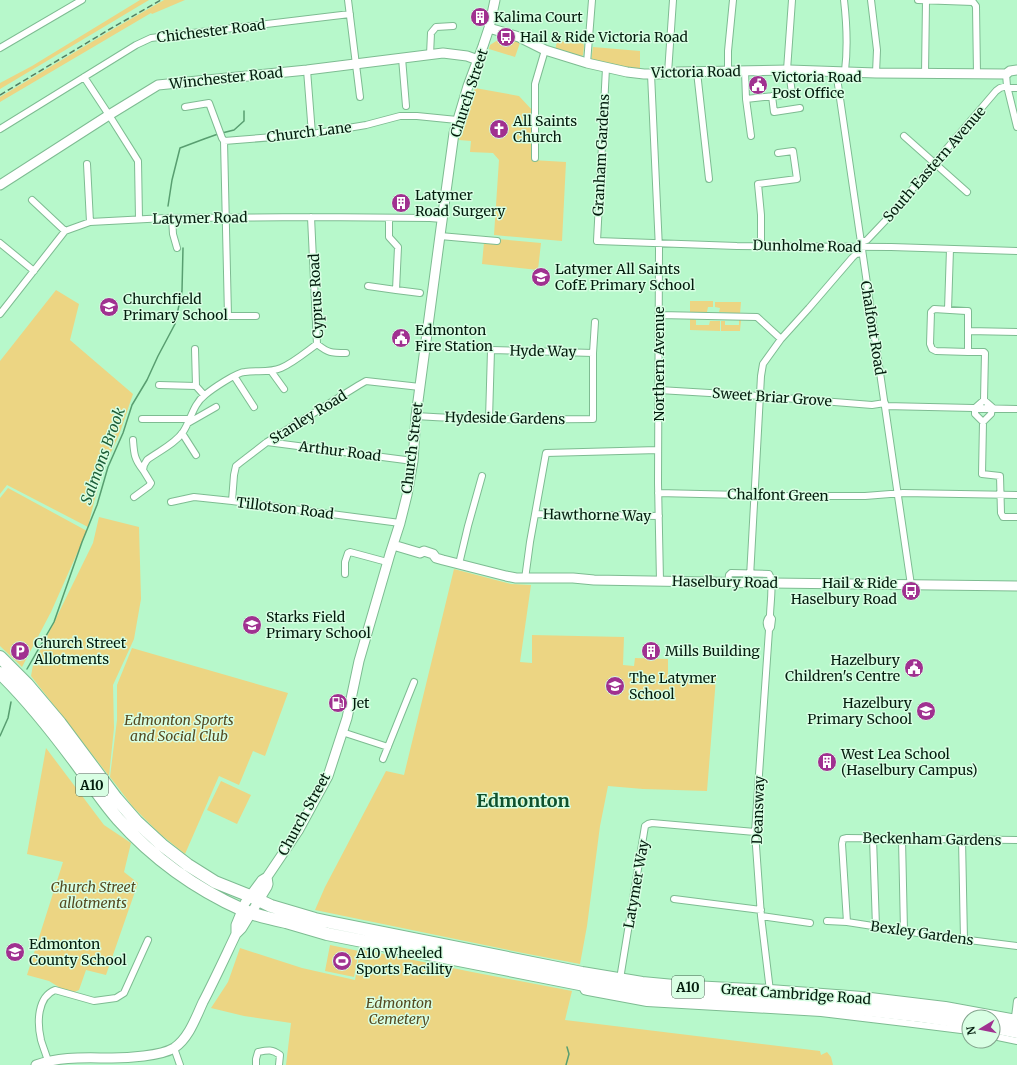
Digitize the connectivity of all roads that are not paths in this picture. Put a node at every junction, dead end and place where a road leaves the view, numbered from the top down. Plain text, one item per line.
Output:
1 (82, 0) edge
2 (348, 0) edge
3 (495, 0) edge
4 (592, 0) edge
5 (673, 0) edge
6 (734, 0) edge
7 (792, 0) edge
8 (844, 0) edge
9 (871, 0) edge
10 (918, 0) edge
11 (926, 1) edge
12 (350, 14) junction
13 (453, 26) dead end
14 (489, 28) junction
15 (0, 48) edge
16 (545, 50) junction
17 (430, 54) junction
18 (402, 58) junction
19 (478, 60) junction
20 (587, 63) junction
21 (356, 64) junction
22 (606, 68) junction
23 (307, 70) junction
24 (788, 70) junction
25 (1017, 70) edge
26 (745, 71) junction
27 (841, 71) junction
28 (697, 72) junction
29 (728, 72) junction
30 (668, 73) junction
31 (876, 73) junction
32 (651, 74) junction
33 (925, 74) junction
34 (977, 74) junction
35 (1006, 74) junction
36 (1017, 75) edge
37 (84, 78) junction
38 (1007, 86) junction
39 (1017, 88) edge
40 (772, 96) junction
41 (360, 97) dead end
42 (746, 99) junction
43 (406, 106) dead end
44 (185, 107) dead end
45 (800, 108) dead end
46 (109, 115) junction
47 (457, 120) junction
48 (1017, 127) edge
49 (0, 129) edge
50 (312, 134) junction
51 (751, 136) dead end
52 (904, 136) dead end
53 (223, 139) junction
54 (778, 153) dead end
55 (535, 158) dead end
56 (935, 163) junction
57 (87, 164) dead end
58 (709, 179) dead end
59 (0, 185) edge
60 (967, 192) dead end
61 (32, 200) dead end
62 (312, 217) junction
63 (172, 218) junction
64 (225, 218) junction
65 (389, 218) junction
66 (139, 219) junction
67 (442, 219) junction
68 (90, 222) junction
69 (65, 231) junction
70 (440, 236) junction
71 (497, 241) dead end
72 (597, 242) joint
73 (0, 243) edge
74 (658, 244) junction
75 (761, 246) junction
76 (861, 247) junction
77 (175, 248) dead end
78 (950, 249) junction
79 (1017, 251) edge
80 (34, 271) junction
81 (368, 286) dead end
82 (396, 290) junction
83 (420, 293) dead end
84 (948, 310) junction
85 (0, 314) edge
86 (659, 315) junction
87 (202, 316) dead end
88 (228, 316) junction
89 (256, 316) dead end
90 (595, 322) dead end
91 (968, 331) junction
92 (1017, 332) edge
93 (781, 338) junction
94 (316, 344) junction
95 (195, 349) dead end
96 (968, 352) junction
97 (346, 353) dead end
98 (593, 353) junction
99 (271, 371) junction
100 (234, 376) junction
101 (159, 385) dead end
102 (196, 386) junction
103 (420, 387) junction
104 (284, 389) dead end
105 (659, 390) junction
106 (204, 395) junction
107 (760, 396) junction
108 (984, 400) junction
109 (885, 405) junction
110 (216, 407) dead end
111 (254, 407) dead end
112 (975, 408) junction
113 (991, 409) junction
114 (1017, 409) edge
115 (416, 416) junction
116 (142, 419) dead end
117 (489, 419) junction
118 (188, 421) junction
119 (983, 422) junction
120 (182, 433) junction
121 (133, 440) dead end
122 (267, 442) junction
123 (658, 450) junction
124 (196, 455) dead end
125 (413, 461) junction
126 (143, 470) junction
127 (482, 476) dead end
128 (658, 493) junction
129 (898, 494) junction
130 (1001, 495) junction
131 (1017, 495) edge
132 (754, 496) junction
133 (134, 497) dead end
134 (232, 501) junction
135 (171, 502) dead end
136 (535, 514) junction
137 (659, 516) junction
138 (1017, 517) edge
139 (400, 523) junction
140 (393, 545) junction
141 (388, 562) junction
142 (459, 564) junction
143 (750, 573) junction
144 (345, 574) dead end
145 (525, 579) junction
146 (660, 581) junction
147 (728, 583) junction
148 (750, 583) junction
149 (771, 584) junction
150 (911, 585) junction
151 (1017, 586) edge
152 (0, 656) edge
153 (0, 673) edge
154 (414, 682) dead end
155 (342, 732) junction
156 (388, 747) junction
157 (383, 760) dead end
158 (755, 832) junction
159 (873, 838) junction
160 (902, 839) junction
161 (962, 839) junction
162 (1017, 840) edge
163 (674, 899) dead end
164 (250, 905) junction
165 (761, 913) junction
166 (827, 921) dead end
167 (846, 922) junction
168 (810, 923) dead end
169 (876, 927) junction
170 (904, 932) junction
171 (360, 935) junction
172 (384, 939) junction
173 (148, 940) dead end
174 (964, 940) junction
175 (1017, 946) edge
176 (620, 979) junction
177 (770, 991) junction
178 (1017, 1001) edge
179 (826, 1010) junction
180 (1016, 1015) edge
181 (961, 1022) edge
182 (1001, 1029) edge
183 (961, 1030) edge
184 (1017, 1032) edge
185 (1001, 1038) edge
186 (1017, 1041) edge
187 (174, 1048) junction
188 (48, 1061) junction
189 (85, 1063) edge
190 (36, 1065) edge
191 (180, 1065) edge
192 (256, 1065) edge
193 (279, 1065) edge

1 - 15 street
2 - 12 street
3 - 14 street, Church Street
4 - 20 street
5 - 30 street
6 - 29 street
7 - 24 street
8 - 27 street, Chalfont Road
9 - 31 street
10 - 11 street
11 - 33 street
11 - 34 street
12 - 21 street
12 - 37 street, Chichester Road
13 - 17 street
14 - 16 street, Victoria Road
14 - 19 street, Church Street
16 - 20 street, Victoria Road
16 - 55 street
17 - 18 street, Winchester Road
17 - 19 street, Winchester Road
18 - 21 street, Winchester Road
18 - 43 street
19 - 47 street, Church Street
20 - 22 street, Victoria Road
21 - 23 street, Winchester Road
21 - 41 street
22 - 32 street, Victoria Road
22 - 72 street, Granham Gardens
23 - 46 street, Winchester Road
23 - 50 street
24 - 26 street, Victoria Road
24 - 27 street, Victoria Road
24 - 40 street
25 - 35 street, Victoria Road
26 - 29 street, Victoria Road
26 - 42 street
27 - 31 street, Victoria Road
27 - 76 street, Chalfont Road
28 - 29 street, Victoria Road
28 - 30 street, Victoria Road
28 - 58 street
30 - 32 street, Victoria Road
31 - 33 street, Victoria Road
32 - 74 street, Northern Avenue
33 - 34 street, Victoria Road
34 - 35 street, Victoria Road
35 - 36 street, Victoria Road
35 - 38 street
37 - 46 street
37 - 49 street, Chichester Road
38 - 39 street
38 - 48 street
38 - 56 street, South Eastern Avenue
40 - 42 street
40 - 45 street
42 - 51 street
44 - 53 street
46 - 59 street, Winchester Road
46 - 66 street
47 - 50 street, Church Lane
47 - 67 street, Church Street
50 - 53 street, Church Lane
52 - 56 street
53 - 64 street
54 - 75 street
56 - 60 street
56 - 76 street, South Eastern Avenue
57 - 68 street
61 - 69 street
62 - 64 street, Latymer Road
62 - 65 street, Latymer Road
62 - 94 street, Cyprus Road
63 - 64 street, Latymer Road
63 - 66 street, Latymer Road
63 - 77 street
64 - 88 street
65 - 67 street, Latymer Road
65 - 82 street
66 - 68 street, Latymer Road
67 - 70 street, Church Street
68 - 69 street, Latymer Road
69 - 80 street
70 - 71 street
70 - 103 street, Church Street
72 - 74 street, Dunholme Road
73 - 80 street
74 - 75 street, Dunholme Road
74 - 86 street, Northern Avenue
75 - 76 street, Dunholme Road
76 - 78 street, Dunholme Road
76 - 93 street, South Eastern Avenue
76 - 109 street, Chalfont Road
78 - 79 street, Dunholme Road
78 - 84 street
80 - 85 street
81 - 82 street
82 - 83 street
84 - 91 street
84 - 96 street
86 - 93 street
86 - 105 street, Northern Avenue
87 - 88 street
88 - 89 street
90 - 98 street
91 - 92 street
91 - 96 street
93 - 107 street, South Eastern Avenue
94 - 97 street, Cyprus Road
94 - 99 street
95 - 102 street
96 - 108 street
98 - 117 street, Hydeside Gardens
98 - 117 street, Hyde Way
99 - 100 street
99 - 104 street
100 - 106 street
100 - 111 street
101 - 102 street
102 - 106 street
103 - 115 street, Church Street
103 - 122 street, Stanley Road
105 - 107 street, Sweet Briar Grove
105 - 123 street, Northern Avenue
106 - 118 street
107 - 109 street, Sweet Briar Grove
107 - 132 street, South Eastern Avenue
108 - 112 street
108 - 113 street
109 - 112 street, Sweet Briar Grove
109 - 129 street, Chalfont Road
110 - 118 street
112 - 113 street, Sweet Briar Grove
112 - 119 street
113 - 114 street, Sweet Briar Grove
113 - 119 street
115 - 117 street, Hydeside Gardens
115 - 125 street, Church Street
116 - 118 street
118 - 120 street
119 - 130 street
120 - 124 street
120 - 126 street
121 - 126 street
122 - 125 street, Arthur Road
122 - 134 street, Stanley Road
123 - 128 street, Northern Avenue
123 - 136 street
125 - 139 street, Church Street
126 - 133 street
127 - 142 street
128 - 132 street, Chalfont Green
128 - 137 street, Northern Avenue
129 - 130 street, Chalfont Green
129 - 132 street, Chalfont Green
129 - 150 street, Chalfont Road
130 - 131 street, Chalfont Green
130 - 138 street
132 - 143 street, South Eastern Avenue
134 - 135 street, Tillotson Road
134 - 139 street, Tillotson Road
136 - 137 street, Hawthorne Way
136 - 145 street
137 - 146 street, Northern Avenue
139 - 140 street, Church Street
140 - 141 street, Church Street
140 - 142 street, Haselbury Road
141 - 144 street
141 - 155 street, Church Street
142 - 145 street, Haselbury Road
143 - 147 street
143 - 148 street, South Eastern Avenue
143 - 149 street
145 - 146 street, Haselbury Road
146 - 147 street, Haselbury Road
147 - 148 street, Haselbury Road
148 - 149 street, Haselbury Road
149 - 150 street, Haselbury Road
149 - 158 street, Deansway
150 - 151 street, Haselbury Road
152 - 164 highway, A10
153 - 164 highway, A10
154 - 156 street
155 - 156 street
155 - 164 street, Church Street
156 - 157 street
158 - 165 street, Deansway
158 - 176 street, Latymer Way
159 - 160 street, Beckenham Gardens
159 - 167 street, Beckenham Gardens
159 - 169 street
160 - 161 street, Beckenham Gardens
160 - 170 street
161 - 162 street, Beckenham Gardens
161 - 174 street
163 - 165 street
164 - 171 highway, A10
164 - 171 highway, A10
164 - 187 street, Church Street
165 - 168 street
165 - 177 street, Deansway
166 - 167 street, Bexley Gardens
167 - 169 street, Bexley Gardens
169 - 170 street, Bexley Gardens
170 - 174 street, Bexley Gardens
171 - 172 highway, Great Cambridge Road / A10
172 - 176 highway, Great Cambridge Road / A10
172 - 179 highway, Great Cambridge Road / A10
173 - 188 street
174 - 175 street, Bexley Gardens
176 - 177 highway, Great Cambridge Road / A10
177 - 180 highway, Great Cambridge Road / A10
178 - 180 street
179 - 181 highway, Great Cambridge Road / A10
179 - 183 street
182 - 184 highway
185 - 186 street
187 - 189 street
187 - 191 street
188 - 189 street
188 - 190 street
192 - 193 street

